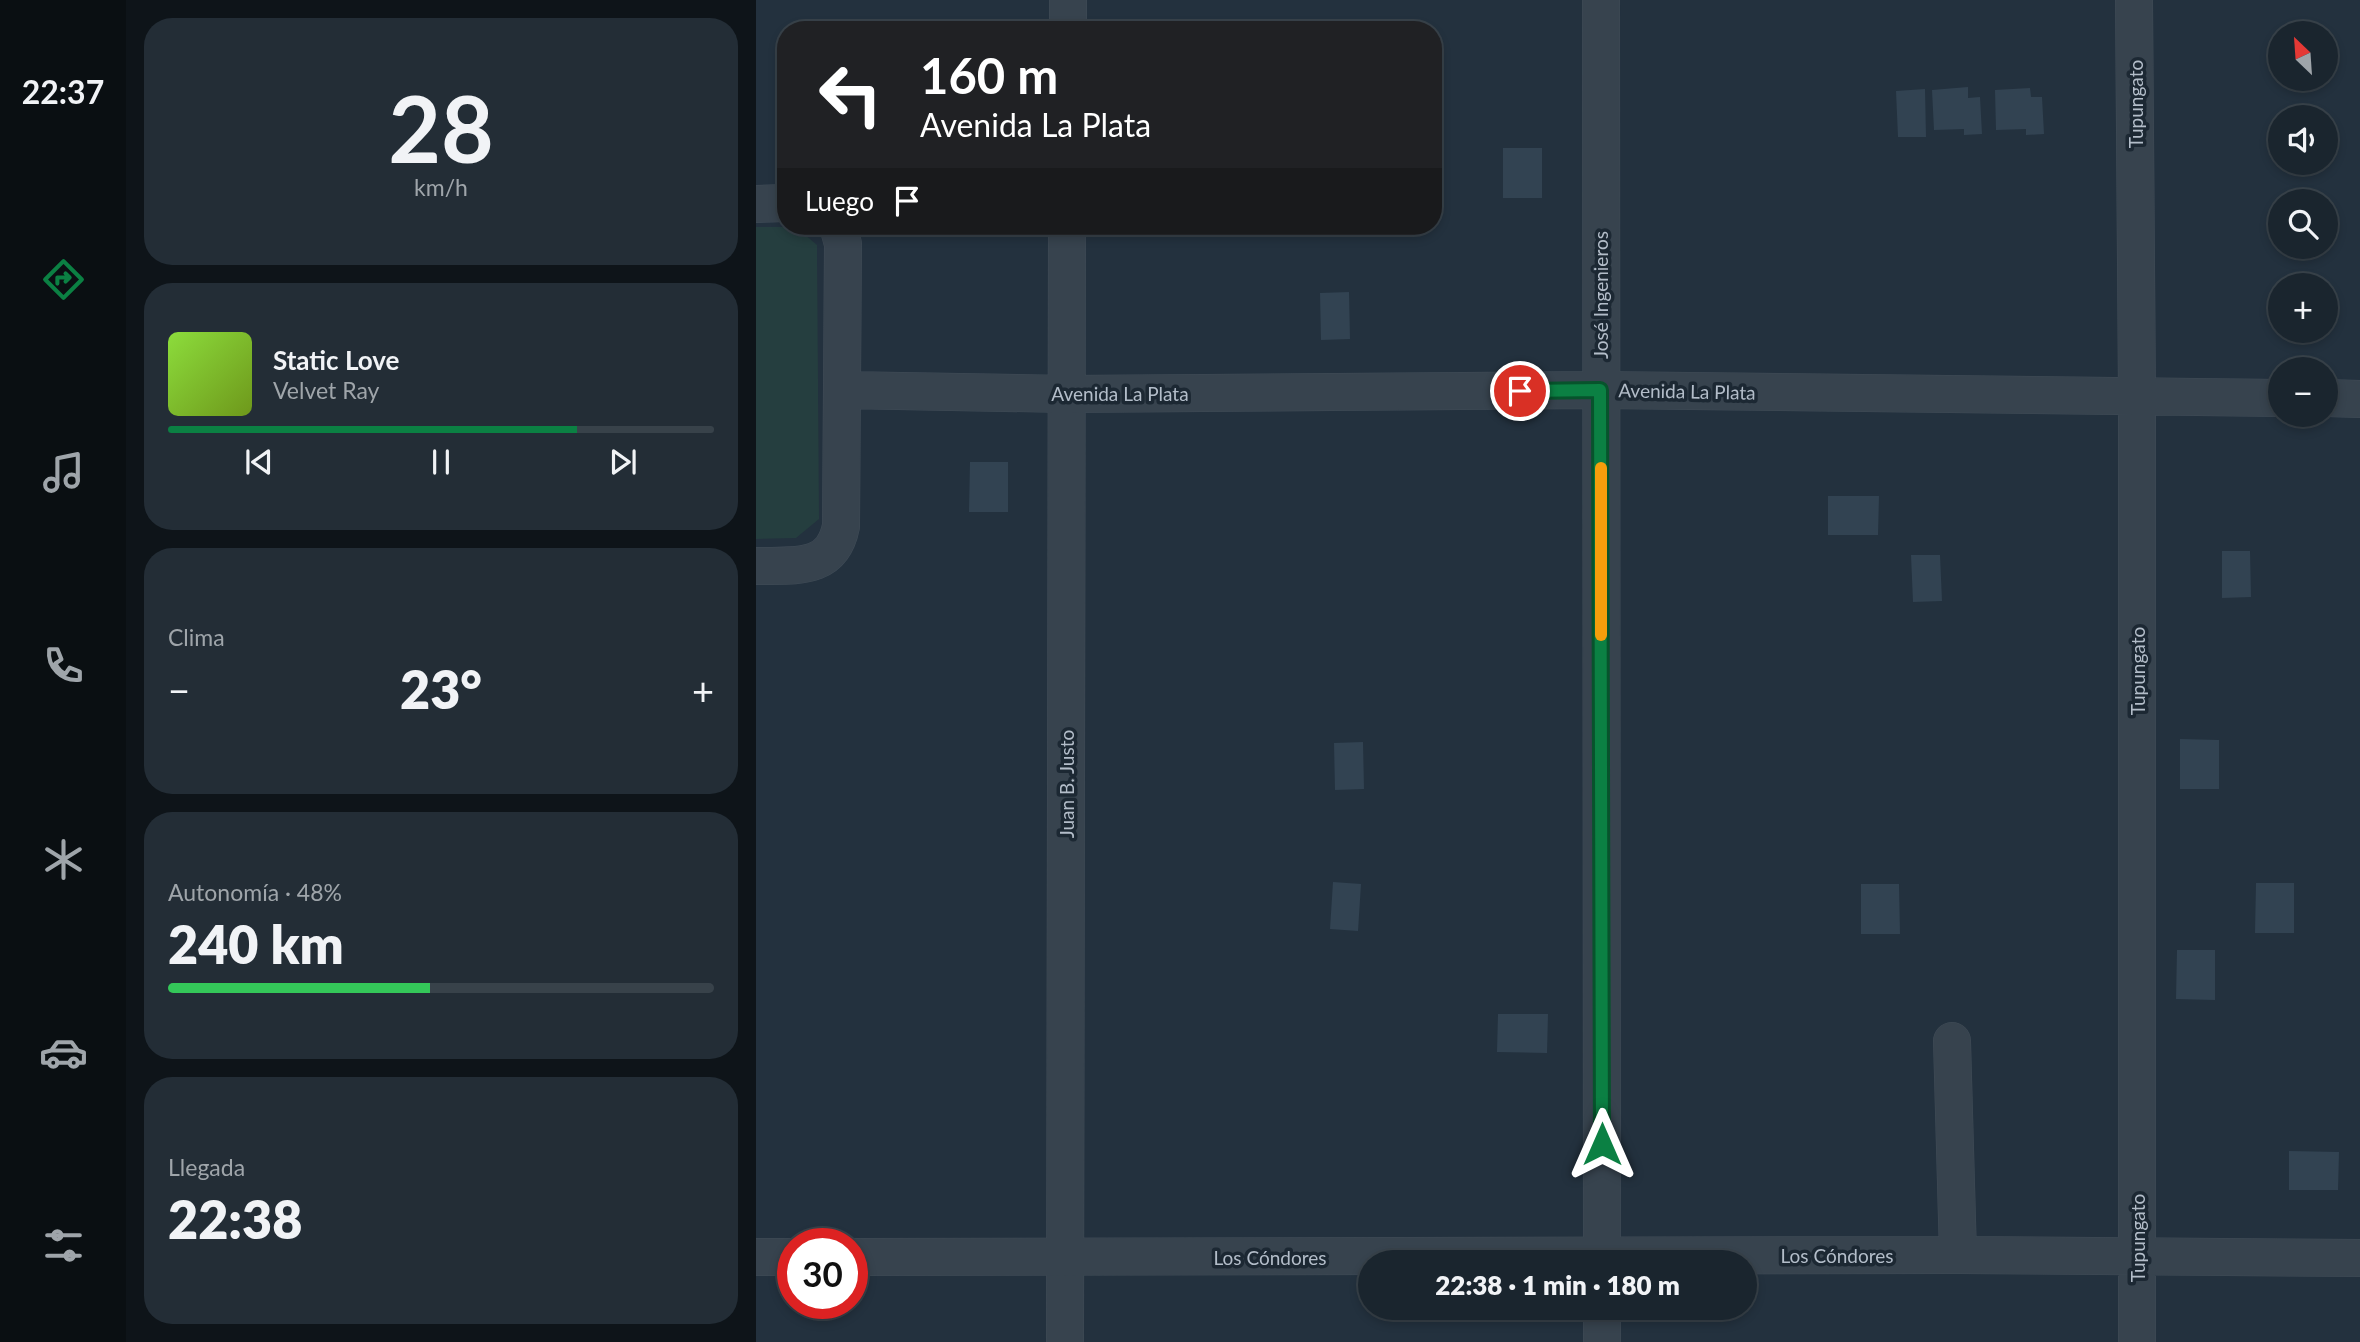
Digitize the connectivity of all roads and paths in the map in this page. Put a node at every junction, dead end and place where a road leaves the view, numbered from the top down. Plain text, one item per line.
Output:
1 (1068, 0) edge
2 (1601, 0) edge
3 (2134, 0) edge
4 (1068, 21) edge
5 (777, 203) edge
6 (756, 204) edge
7 (840, 235) edge
8 (1067, 235) edge
9 (843, 390) junction
10 (1600, 390) junction
11 (1067, 394) junction
12 (2137, 396) junction
13 (2268, 398) edge
14 (2338, 398) edge
15 (2360, 398) edge
16 (756, 566) edge
17 (1952, 1041) dead end
18 (1602, 1250) edge
19 (1958, 1255) junction
20 (756, 1257) edge
21 (777, 1257) edge
22 (868, 1257) edge
23 (1065, 1257) junction
24 (1757, 1257) edge
25 (2137, 1257) junction
26 (1358, 1258) edge
27 (2360, 1258) edge
28 (1602, 1320) edge
29 (1065, 1342) edge
30 (1602, 1342) edge
31 (2137, 1342) edge

1 - 4 street
2 - 10 street, José Ingenieros
3 - 12 street, Tupungato
5 - 6 street
7 - 9 street
8 - 11 street, Juan B. Justo
9 - 11 street, Avenida La Plata
9 - 16 street
10 - 11 street, Avenida La Plata
10 - 12 street, Avenida La Plata
10 - 18 street, José Ingenieros
11 - 23 street, Juan B. Justo
12 - 13 street, Avenida La Plata
12 - 25 street, Tupungato
14 - 15 street
17 - 19 street
19 - 24 street, Los Cóndores
19 - 25 street, Los Cóndores
20 - 21 street
22 - 23 street, Los Cóndores
23 - 26 street, Los Cóndores
23 - 29 street, Juan B. Justo
25 - 27 street, Los Cóndores
25 - 31 street, Tupungato
28 - 30 street

